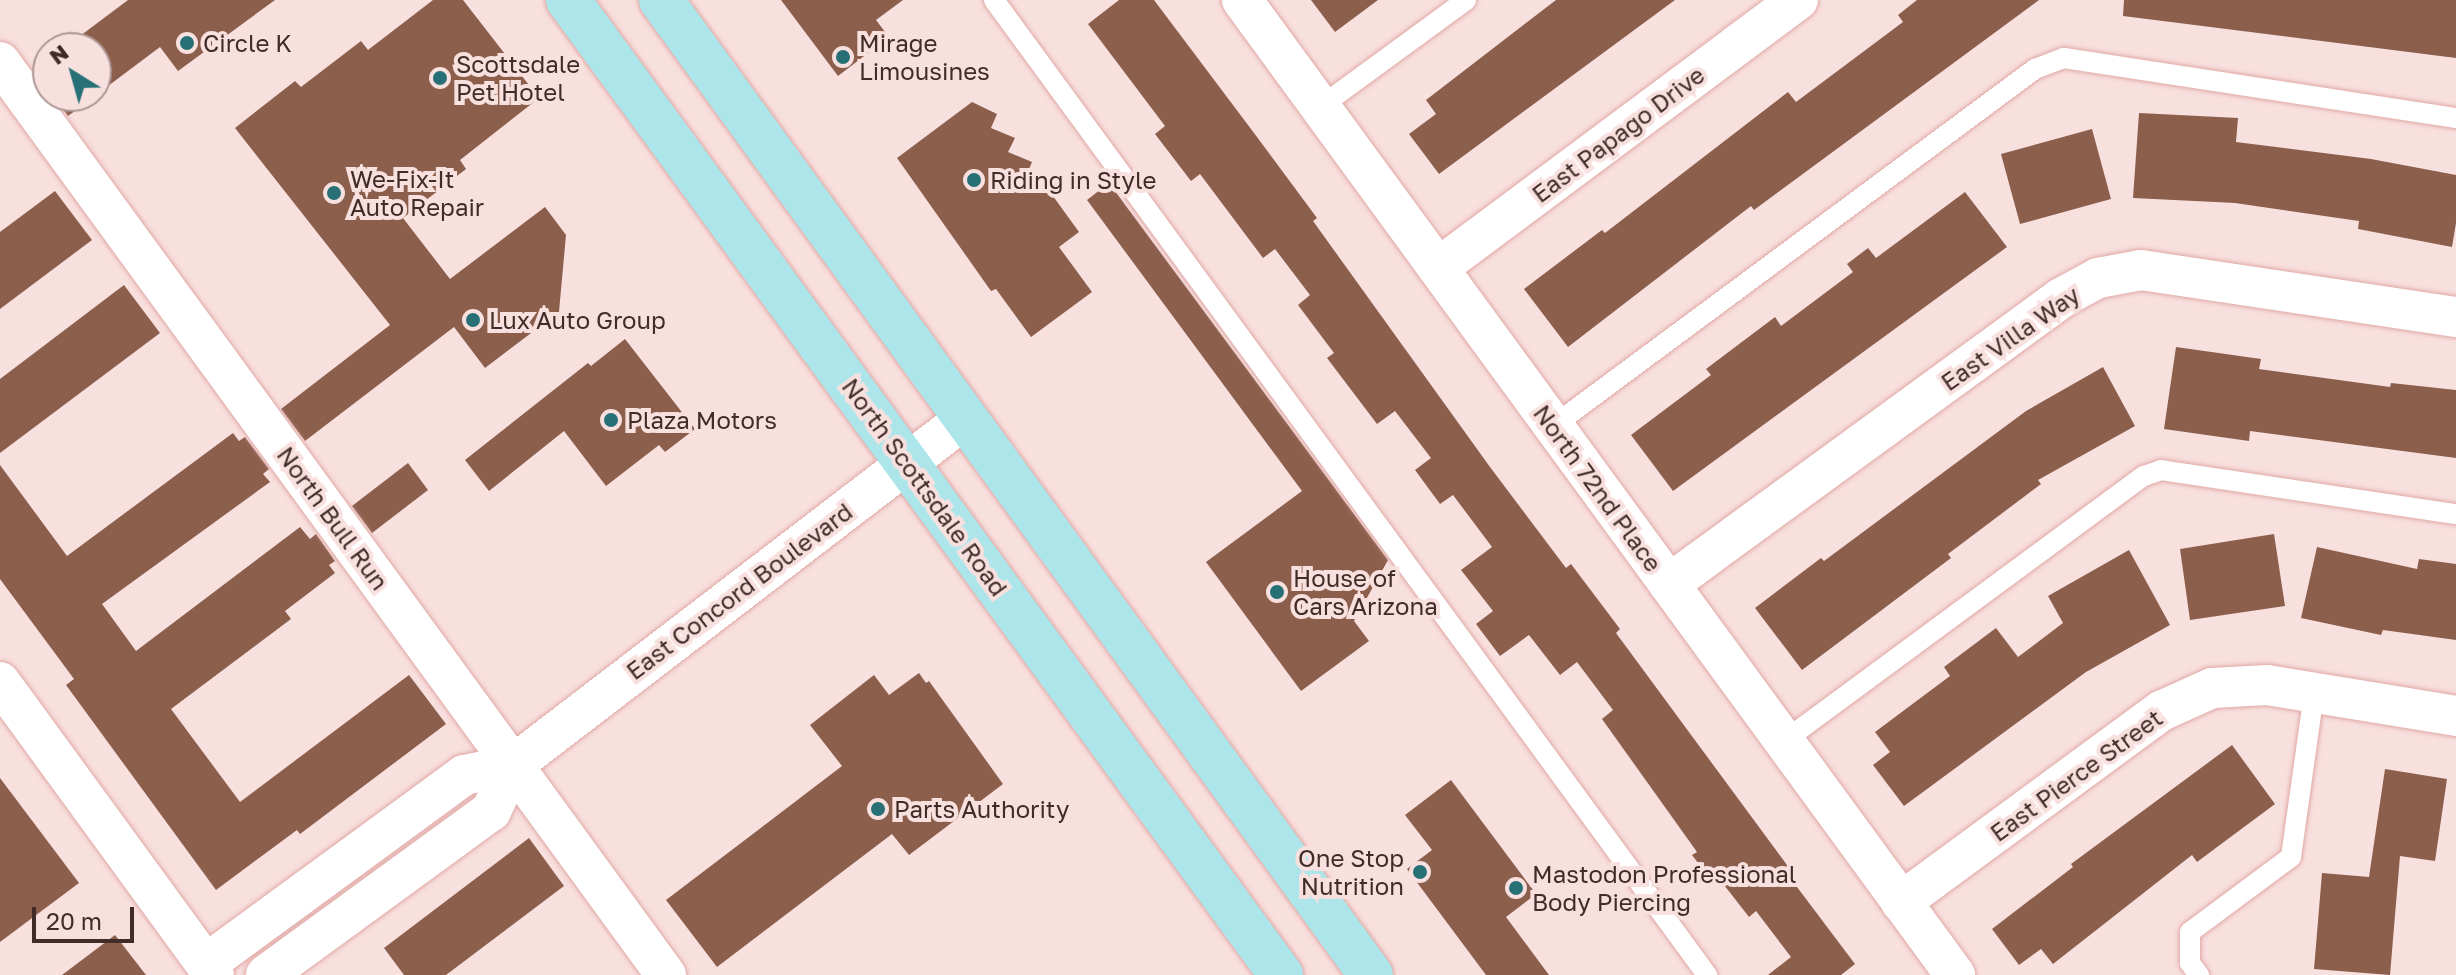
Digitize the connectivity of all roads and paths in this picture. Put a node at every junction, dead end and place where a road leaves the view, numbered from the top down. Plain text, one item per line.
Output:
1 (568, 0) edge
2 (661, 0) edge
3 (994, 0) edge
4 (1242, 0) edge
5 (1466, 0) edge
6 (1798, 0) edge
7 (0, 62) edge
8 (1320, 107) junction
9 (2456, 118) edge
10 (1438, 268) junction
11 (2456, 317) edge
12 (966, 418) junction
13 (1553, 426) junction
14 (908, 463) junction
15 (2456, 514) edge
16 (1669, 584) junction
17 (0, 682) edge
18 (2314, 693) junction
19 (2456, 716) edge
20 (1784, 741) junction
21 (513, 765) junction
22 (1901, 902) junction
23 (210, 969) edge
24 (266, 975) edge
25 (666, 975) edge
26 (1281, 975) edge
27 (1371, 975) edge
28 (1707, 975) edge
29 (1955, 975) edge
30 (2199, 975) edge

1 - 14 main road, North Scottsdale Road
2 - 12 main road
3 - 28 lane
4 - 8 street, North 72nd Place
5 - 8 lane
6 - 10 street, East Papago Drive
7 - 21 street, North Bull Run
8 - 10 street, North 72nd Place
9 - 13 lane
10 - 13 street, North 72nd Place
11 - 16 street, East Villa Way
12 - 14 street, East Concord Boulevard
12 - 27 main road
13 - 16 street, North 72nd Place
14 - 21 street, East Concord Boulevard
14 - 26 main road, North Scottsdale Road
15 - 20 lane
16 - 20 street, North 72nd Place
17 - 23 street
18 - 19 street, East Pierce Street
18 - 22 street, East Pierce Street
18 - 30 lane
20 - 22 street, North 72nd Place
21 - 23 street, East Concord Boulevard
21 - 24 street, East Concord Boulevard
21 - 25 street, North Bull Run
22 - 29 street, North 72nd Place

